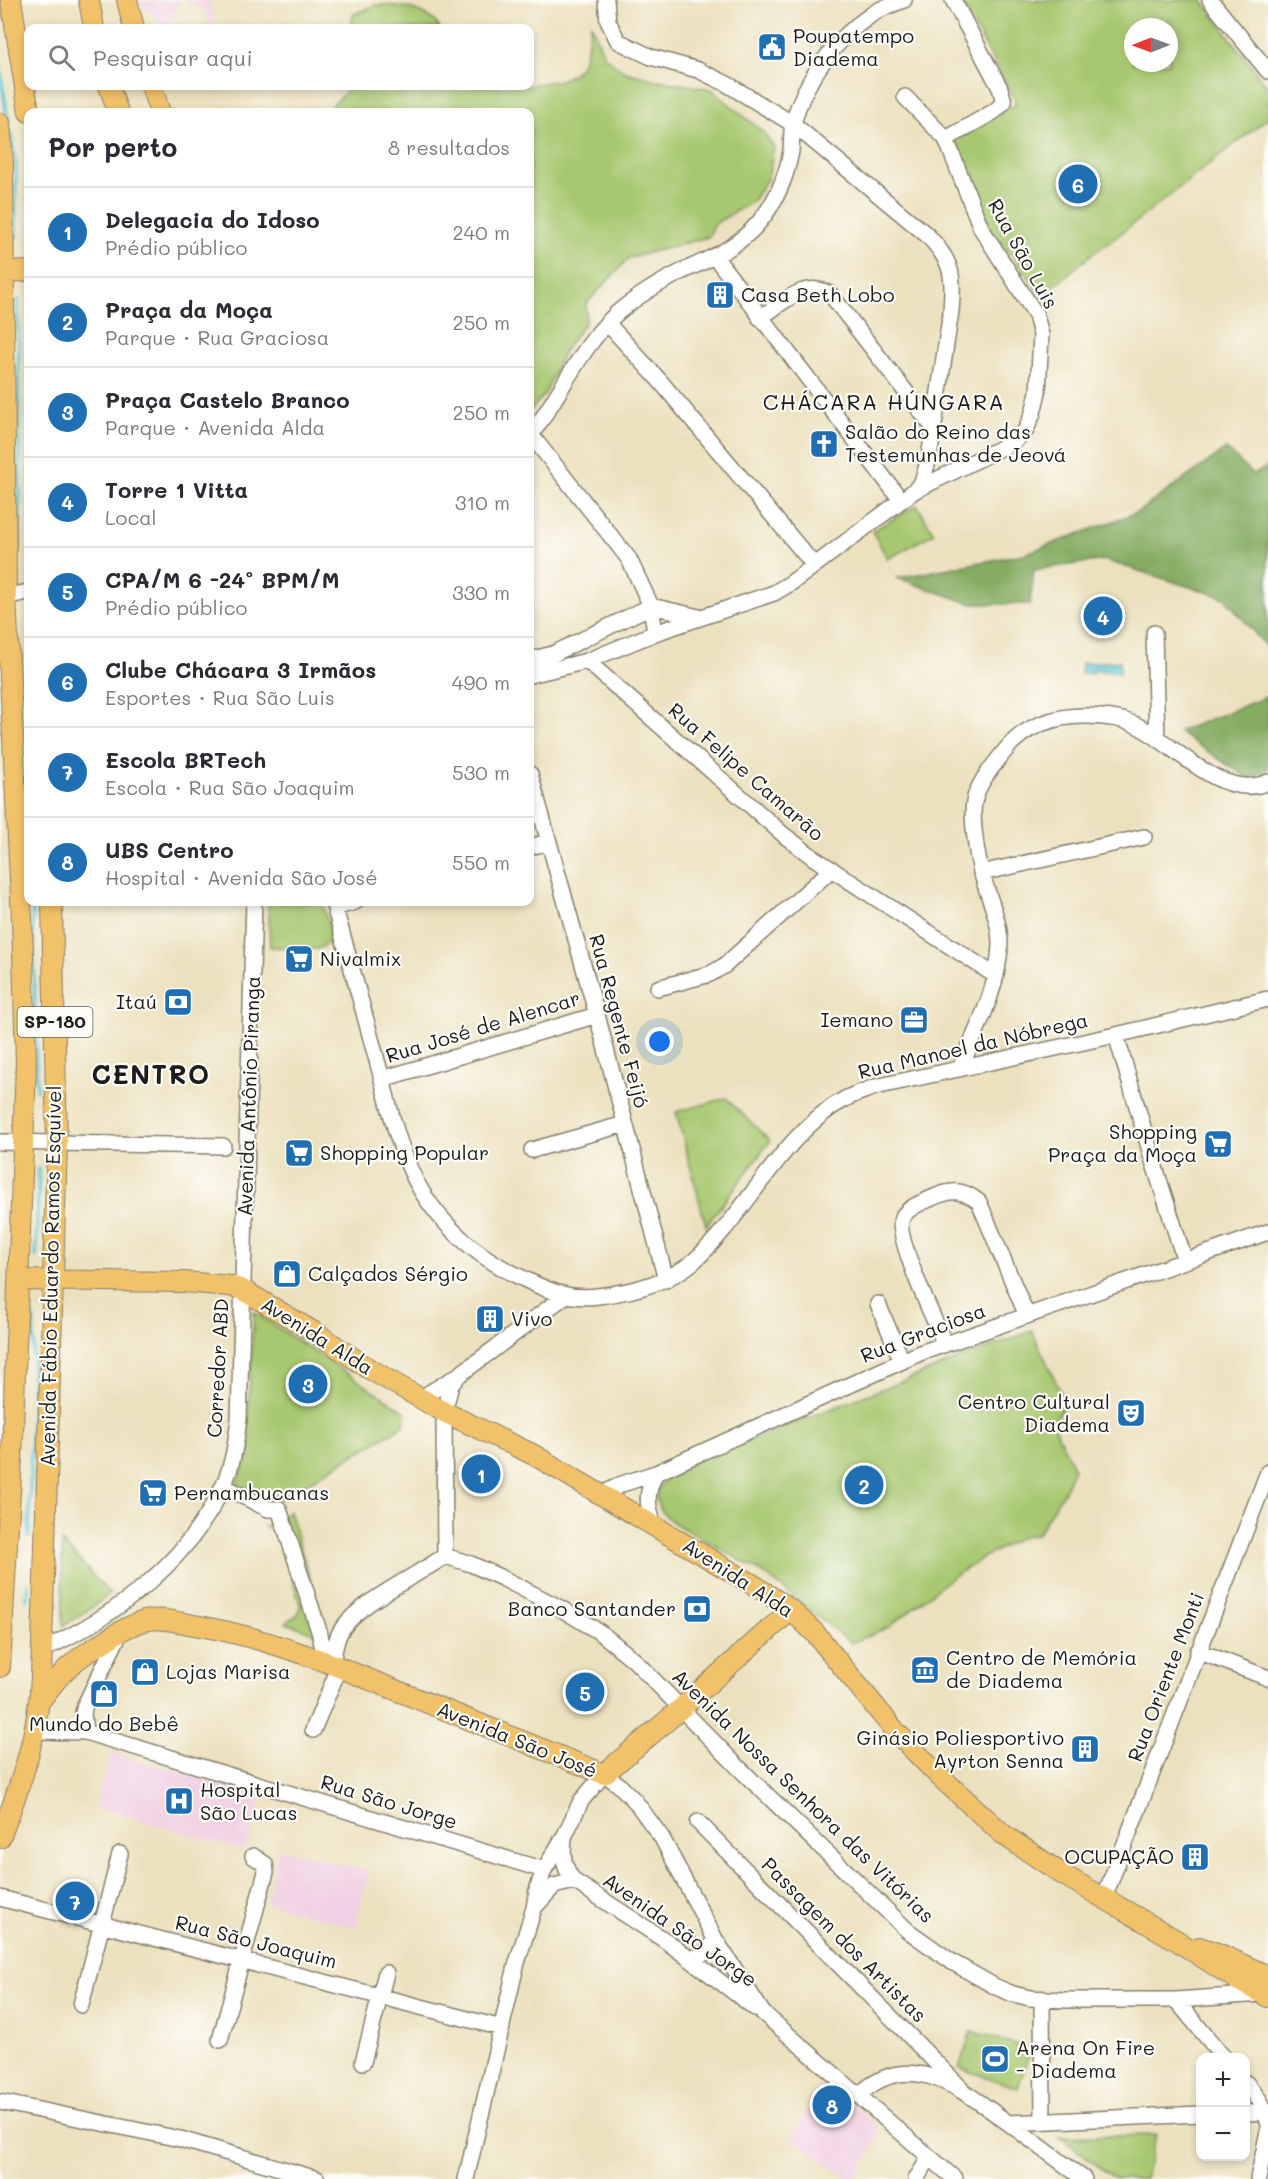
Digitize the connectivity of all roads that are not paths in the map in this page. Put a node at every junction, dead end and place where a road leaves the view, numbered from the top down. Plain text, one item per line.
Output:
1 (11, 0) edge
2 (89, 0) edge
3 (127, 0) edge
4 (606, 0) edge
5 (904, 0) edge
6 (953, 0) edge
7 (1210, 0) edge
8 (93, 24) edge
9 (133, 24) edge
10 (1268, 71) edge
11 (24, 81) edge
12 (25, 90) edge
13 (110, 90) edge
14 (152, 90) edge
15 (905, 97) dead end
16 (28, 108) edge
17 (117, 108) edge
18 (159, 108) edge
19 (0, 123) edge
20 (794, 124) junction
21 (946, 139) junction
22 (715, 257) junction
23 (24, 271) edge
24 (1, 272) edge
25 (760, 318) junction
26 (608, 324) junction
27 (933, 427) junction
28 (534, 429) edge
29 (534, 440) edge
30 (914, 491) junction
31 (901, 500) junction
32 (814, 566) junction
33 (24, 593) edge
34 (3, 598) edge
35 (651, 606) junction
36 (699, 617) junction
37 (655, 633) junction
38 (1154, 633) dead end
39 (582, 640) junction
40 (534, 659) edge
41 (586, 661) junction
42 (534, 674) edge
43 (1157, 738) junction
44 (14, 750) edge
45 (1268, 782) edge
46 (534, 789) edge
47 (1144, 837) dead end
48 (548, 842) junction
49 (534, 847) edge
50 (832, 869) junction
51 (981, 873) junction
52 (52, 906) edge
53 (254, 906) edge
54 (334, 906) edge
55 (996, 976) junction
56 (658, 987) dead end
57 (1268, 999) edge
58 (597, 1015) junction
59 (1116, 1035) junction
60 (960, 1069) junction
61 (382, 1079) junction
62 (625, 1124) junction
63 (0, 1142) edge
64 (24, 1142) junction
65 (57, 1143) junction
66 (223, 1146) dead end
67 (532, 1150) dead end
68 (1267, 1236) edge
69 (1185, 1261) junction
70 (19, 1280) junction
71 (53, 1280) junction
72 (666, 1280) junction
73 (243, 1290) junction
74 (565, 1296) junction
75 (878, 1304) dead end
76 (1027, 1316) junction
77 (945, 1344) junction
78 (902, 1361) junction
79 (459, 1375) junction
80 (421, 1398) junction
81 (444, 1412) junction
82 (6, 1457) edge
83 (1268, 1472) edge
84 (656, 1473) junction
85 (224, 1486) junction
86 (601, 1495) junction
87 (654, 1526) junction
88 (445, 1556) junction
89 (790, 1610) junction
90 (120, 1631) junction
91 (42, 1650) junction
92 (1198, 1651) junction
93 (0, 1665) edge
94 (332, 1665) junction
95 (1268, 1678) edge
96 (40, 1701) junction
97 (681, 1707) junction
98 (313, 1730) dead end
99 (35, 1731) junction
100 (85, 1732) junction
101 (604, 1774) junction
102 (698, 1822) dead end
103 (564, 1835) junction
104 (0, 1838) edge
105 (120, 1854) dead end
106 (253, 1856) dead end
107 (544, 1870) junction
108 (574, 1881) junction
109 (0, 1898) edge
110 (1104, 1898) junction
111 (534, 1908) junction
112 (103, 1924) junction
113 (715, 1939) junction
114 (688, 1958) junction
115 (241, 1960) junction
116 (386, 1973) dead end
117 (1266, 1990) edge
118 (380, 1996) junction
119 (1042, 2000) junction
120 (1176, 2000) junction
121 (81, 2005) dead end
122 (763, 2013) junction
123 (502, 2028) junction
124 (220, 2040) dead end
125 (1220, 2053) edge
126 (363, 2062) dead end
127 (961, 2088) junction
128 (1250, 2088) edge
129 (858, 2096) junction
130 (0, 2102) edge
131 (1196, 2114) edge
132 (1250, 2114) edge
133 (1267, 2117) edge
134 (1043, 2121) junction
135 (1009, 2124) junction
136 (1268, 2131) edge
137 (930, 2157) junction
138 (316, 2179) edge
139 (466, 2179) edge
140 (916, 2179) edge
141 (955, 2179) edge
142 (1084, 2179) edge
143 (1258, 2179) edge

1 - 11 main road
2 - 8 main road
3 - 9 main road
4 - 20 street
5 - 20 street
6 - 21 street
7 - 10 street
12 - 16 main road
13 - 17 main road
14 - 18 main road
15 - 21 street, Rua São Luis
19 - 24 main road, Avenida Fábio Eduardo Ramos Esquível / SP-180
20 - 22 street
20 - 27 street
21 - 30 street, Rua São Luis
22 - 25 street
22 - 26 street
23 - 24 main road
24 - 34 main road, Avenida Fábio Eduardo Ramos Esquível / SP-180
25 - 27 street
25 - 31 street
26 - 28 street
26 - 32 street
27 - 30 street
29 - 35 street
30 - 31 street, Rua São Luis
31 - 32 street, Rua São Luis
32 - 36 street, Rua São Luis
33 - 34 street
34 - 44 main road, Avenida Fábio Eduardo Ramos Esquível / SP-180
35 - 36 street
35 - 37 street
35 - 39 street
36 - 37 street, Rua São Luis
37 - 41 street, Rua São Luis
38 - 43 street
39 - 40 street
39 - 41 street
41 - 42 street
41 - 50 street, Rua Felipe Camarão
43 - 45 street
43 - 51 street
44 - 64 main road, Avenida Fábio Eduardo Ramos Esquível / SP-180
46 - 48 street, Rua Regente Feijó
47 - 51 street
48 - 49 street
48 - 58 street, Rua Regente Feijó
50 - 55 street, Rua Felipe Camarão
50 - 56 street
51 - 55 street
52 - 65 main road, Avenida Fábio Eduardo Ramos Esquível / SP-180
53 - 73 street, Avenida Antônio Piranga
54 - 61 street, Rua Manoel da Nóbrega
55 - 60 street
57 - 59 street, Rua Manoel da Nóbrega
58 - 61 street, Rua José de Alencar
58 - 62 street, Rua Regente Feijó
59 - 60 street, Rua Manoel da Nóbrega
59 - 69 street
60 - 72 street, Rua Manoel da Nóbrega
61 - 74 street, Rua Manoel da Nóbrega
62 - 67 street
62 - 72 street, Rua Regente Feijó
63 - 64 street
64 - 65 street
64 - 70 main road, Avenida Fábio Eduardo Ramos Esquível / SP-180
65 - 66 street
65 - 71 main road, Avenida Fábio Eduardo Ramos Esquível / SP-180
68 - 69 street, Rua Graciosa
69 - 76 street, Rua Graciosa
70 - 71 main road, Avenida Alda
70 - 82 main road, Avenida Fábio Eduardo Ramos Esquível / SP-180
71 - 73 main road, Avenida Alda
71 - 91 main road, Avenida Fábio Eduardo Ramos Esquível / SP-180
72 - 74 street, Rua Manoel da Nóbrega
73 - 80 main road, Avenida Alda
73 - 85 street, Corredor ABD
74 - 79 street
75 - 78 street
76 - 77 street, Rua Graciosa
76 - 77 street
77 - 78 street, Rua Graciosa
78 - 84 street, Rua Graciosa
79 - 80 street
79 - 81 street
80 - 81 main road, Avenida Alda
81 - 86 main road, Avenida Alda
81 - 88 street
82 - 93 main road, Avenida Fábio Eduardo Ramos Esquível
83 - 92 street, Rua Oriente Monti
84 - 86 street, Rua Graciosa
84 - 87 street
85 - 91 street, Corredor ABD
85 - 94 street
86 - 87 main road, Avenida Alda
87 - 89 main road, Avenida Alda
88 - 94 street
88 - 97 street, Avenida Nossa Senhora das Vitórias
89 - 97 main road
89 - 110 main road, Avenida Alda
90 - 94 main road, Avenida São José
90 - 96 main road, Avenida São José
90 - 100 street
91 - 96 main road, SP-180
92 - 95 street
92 - 110 street, Rua Oriente Monti
94 - 98 street
94 - 101 main road, Avenida São José
96 - 99 main road, SP-180
97 - 101 main road
97 - 119 street, Avenida Nossa Senhora das Vitórias
99 - 100 street, Rua São Jorge
99 - 104 main road, SP-180
100 - 107 street, Rua São Jorge
101 - 103 street
101 - 113 street, Avenida São José
102 - 127 street, Passagem dos Artistas
103 - 107 street
103 - 108 street
105 - 112 street
106 - 115 street
107 - 111 street
108 - 111 street
108 - 114 street, Avenida São Jorge
109 - 112 street, Rua São Joaquim
110 - 117 main road, Avenida Alda
111 - 123 street
112 - 115 street, Rua São Joaquim
112 - 121 street
113 - 114 street
113 - 122 street, Avenida São José
114 - 122 street, Avenida São Jorge
115 - 118 street, Rua São Joaquim
115 - 124 street
116 - 118 street
117 - 120 street, Avenida Nossa Senhora das Vitórias
118 - 123 street, Rua São Joaquim
118 - 126 street
119 - 120 street, Avenida Nossa Senhora das Vitórias
119 - 134 street
120 - 125 street
122 - 129 street, Avenida São José
123 - 139 street
127 - 129 street
127 - 135 street
128 - 133 street
129 - 137 street, Avenida São José
130 - 138 street
131 - 134 street
132 - 133 street
134 - 135 street
135 - 142 street
136 - 143 street
137 - 140 street
137 - 141 street, Avenida São José

